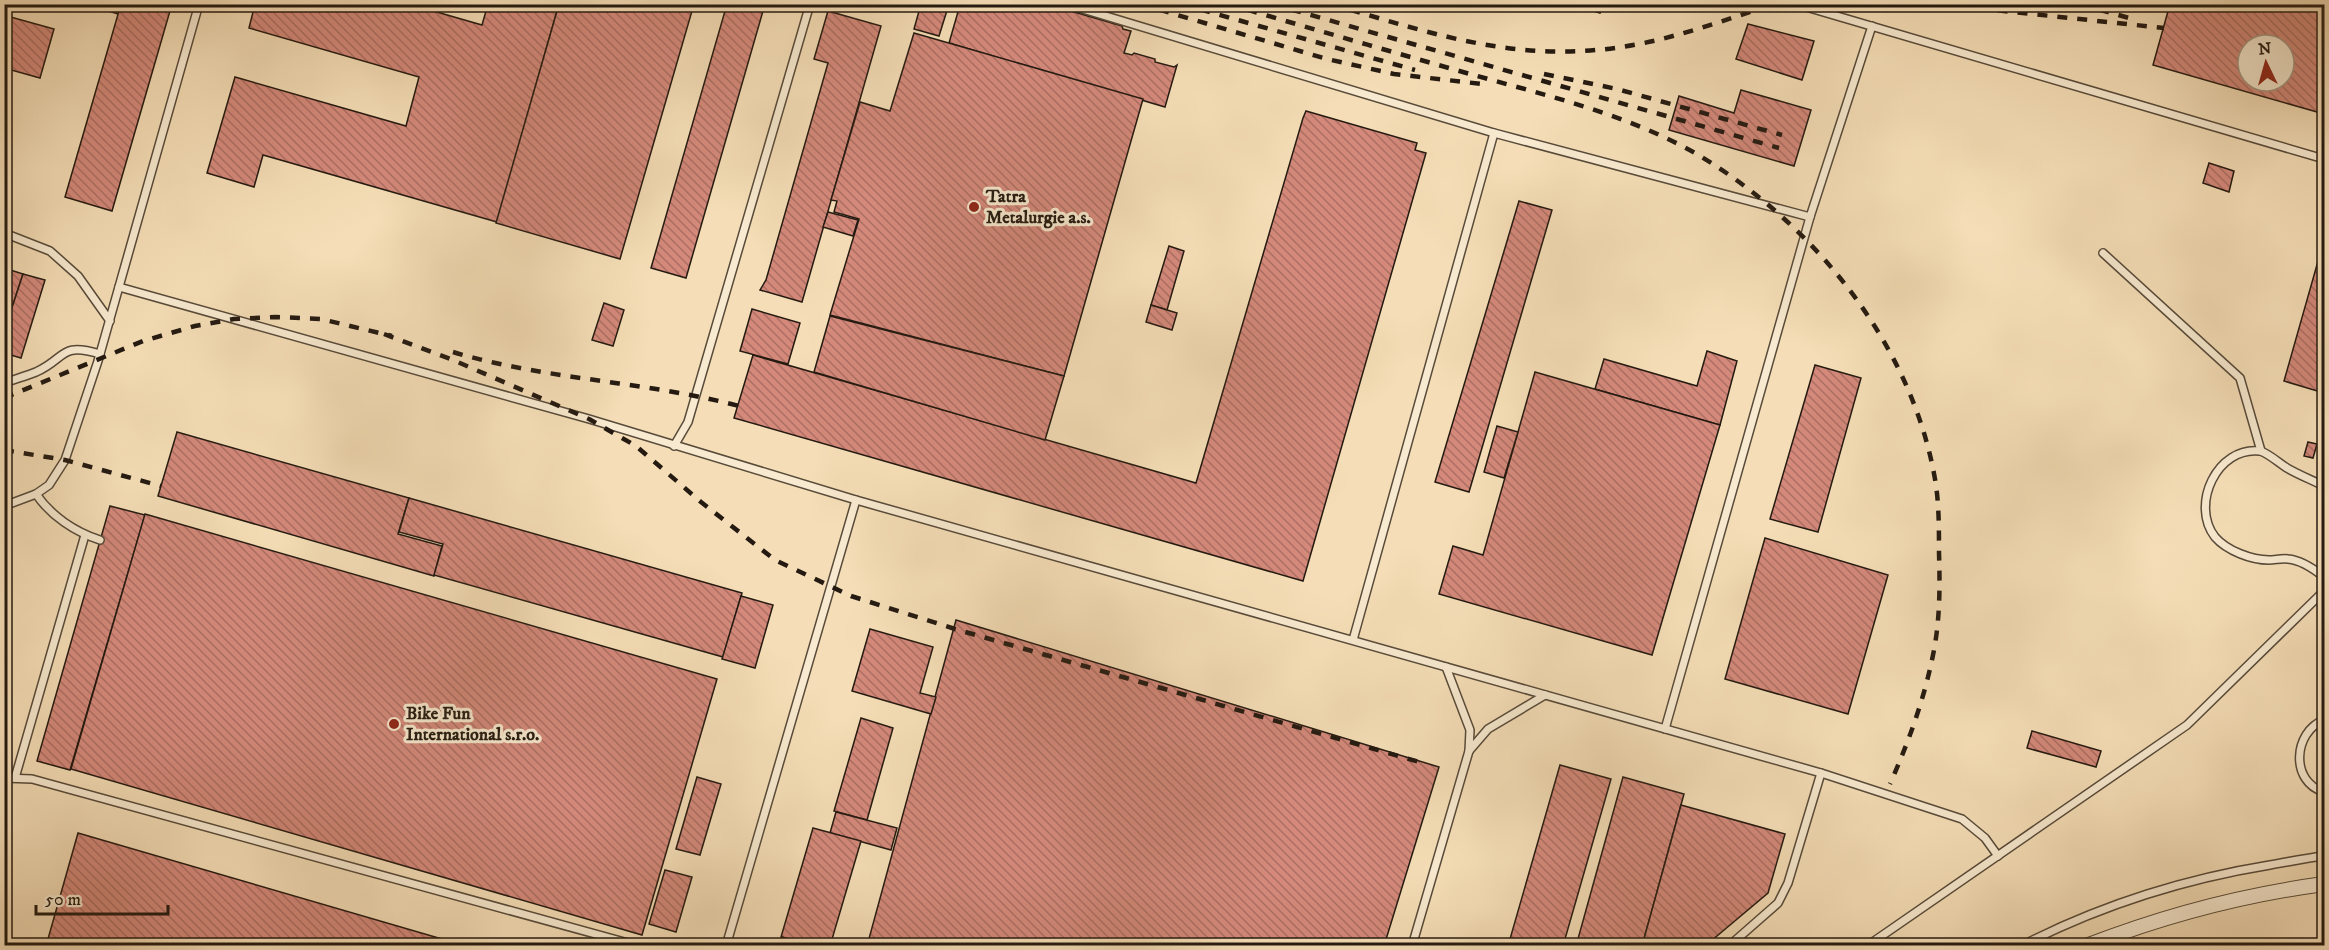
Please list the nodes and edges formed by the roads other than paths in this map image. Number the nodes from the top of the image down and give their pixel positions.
1 (199, 4) edge
2 (810, 4) edge
3 (1066, 4) edge
4 (1796, 4) edge
5 (1872, 26) junction
6 (1494, 133) junction
7 (2325, 159) edge
8 (1810, 217) junction
9 (4, 233) edge
10 (2103, 253) dead end
11 (119, 287) junction
12 (110, 321) junction
13 (100, 354) junction
14 (4, 383) edge
15 (674, 446) junction
16 (2261, 451) junction
17 (2325, 486) edge
18 (36, 494) junction
19 (856, 500) junction
20 (4, 506) edge
21 (85, 535) junction
22 (100, 540) dead end
23 (2325, 577) edge
24 (2325, 591) edge
25 (1353, 640) junction
26 (1446, 667) junction
27 (1545, 695) junction
28 (2325, 720) edge
29 (1665, 729) junction
30 (1469, 752) junction
31 (1821, 773) junction
32 (4, 778) edge
33 (15, 778) junction
34 (2325, 792) edge
35 (1998, 856) junction
36 (2325, 856) edge
37 (2325, 884) edge
38 (639, 945) edge
39 (726, 945) edge
40 (1412, 945) edge
41 (1729, 945) edge
42 (1867, 945) edge
43 (2021, 945) edge
44 (2086, 945) edge

1 - 11 lane
2 - 15 lane
3 - 6 lane
4 - 5 lane
5 - 7 lane
5 - 8 lane
6 - 8 lane
6 - 25 lane
8 - 29 lane
9 - 12 lane
10 - 16 lane
11 - 12 lane
11 - 15 lane
12 - 13 lane
13 - 14 lane
13 - 18 lane
15 - 19 lane
16 - 17 lane
16 - 23 lane
18 - 20 lane
18 - 21 lane
19 - 25 lane
19 - 39 lane
21 - 22 lane
21 - 33 lane
24 - 35 lane
25 - 26 lane
26 - 27 lane
26 - 30 lane
27 - 29 lane
27 - 30 lane
28 - 34 lane
29 - 31 lane
30 - 40 lane
31 - 35 lane
31 - 41 lane
32 - 33 lane
33 - 38 lane
35 - 42 lane
36 - 43 lane
37 - 44 street

